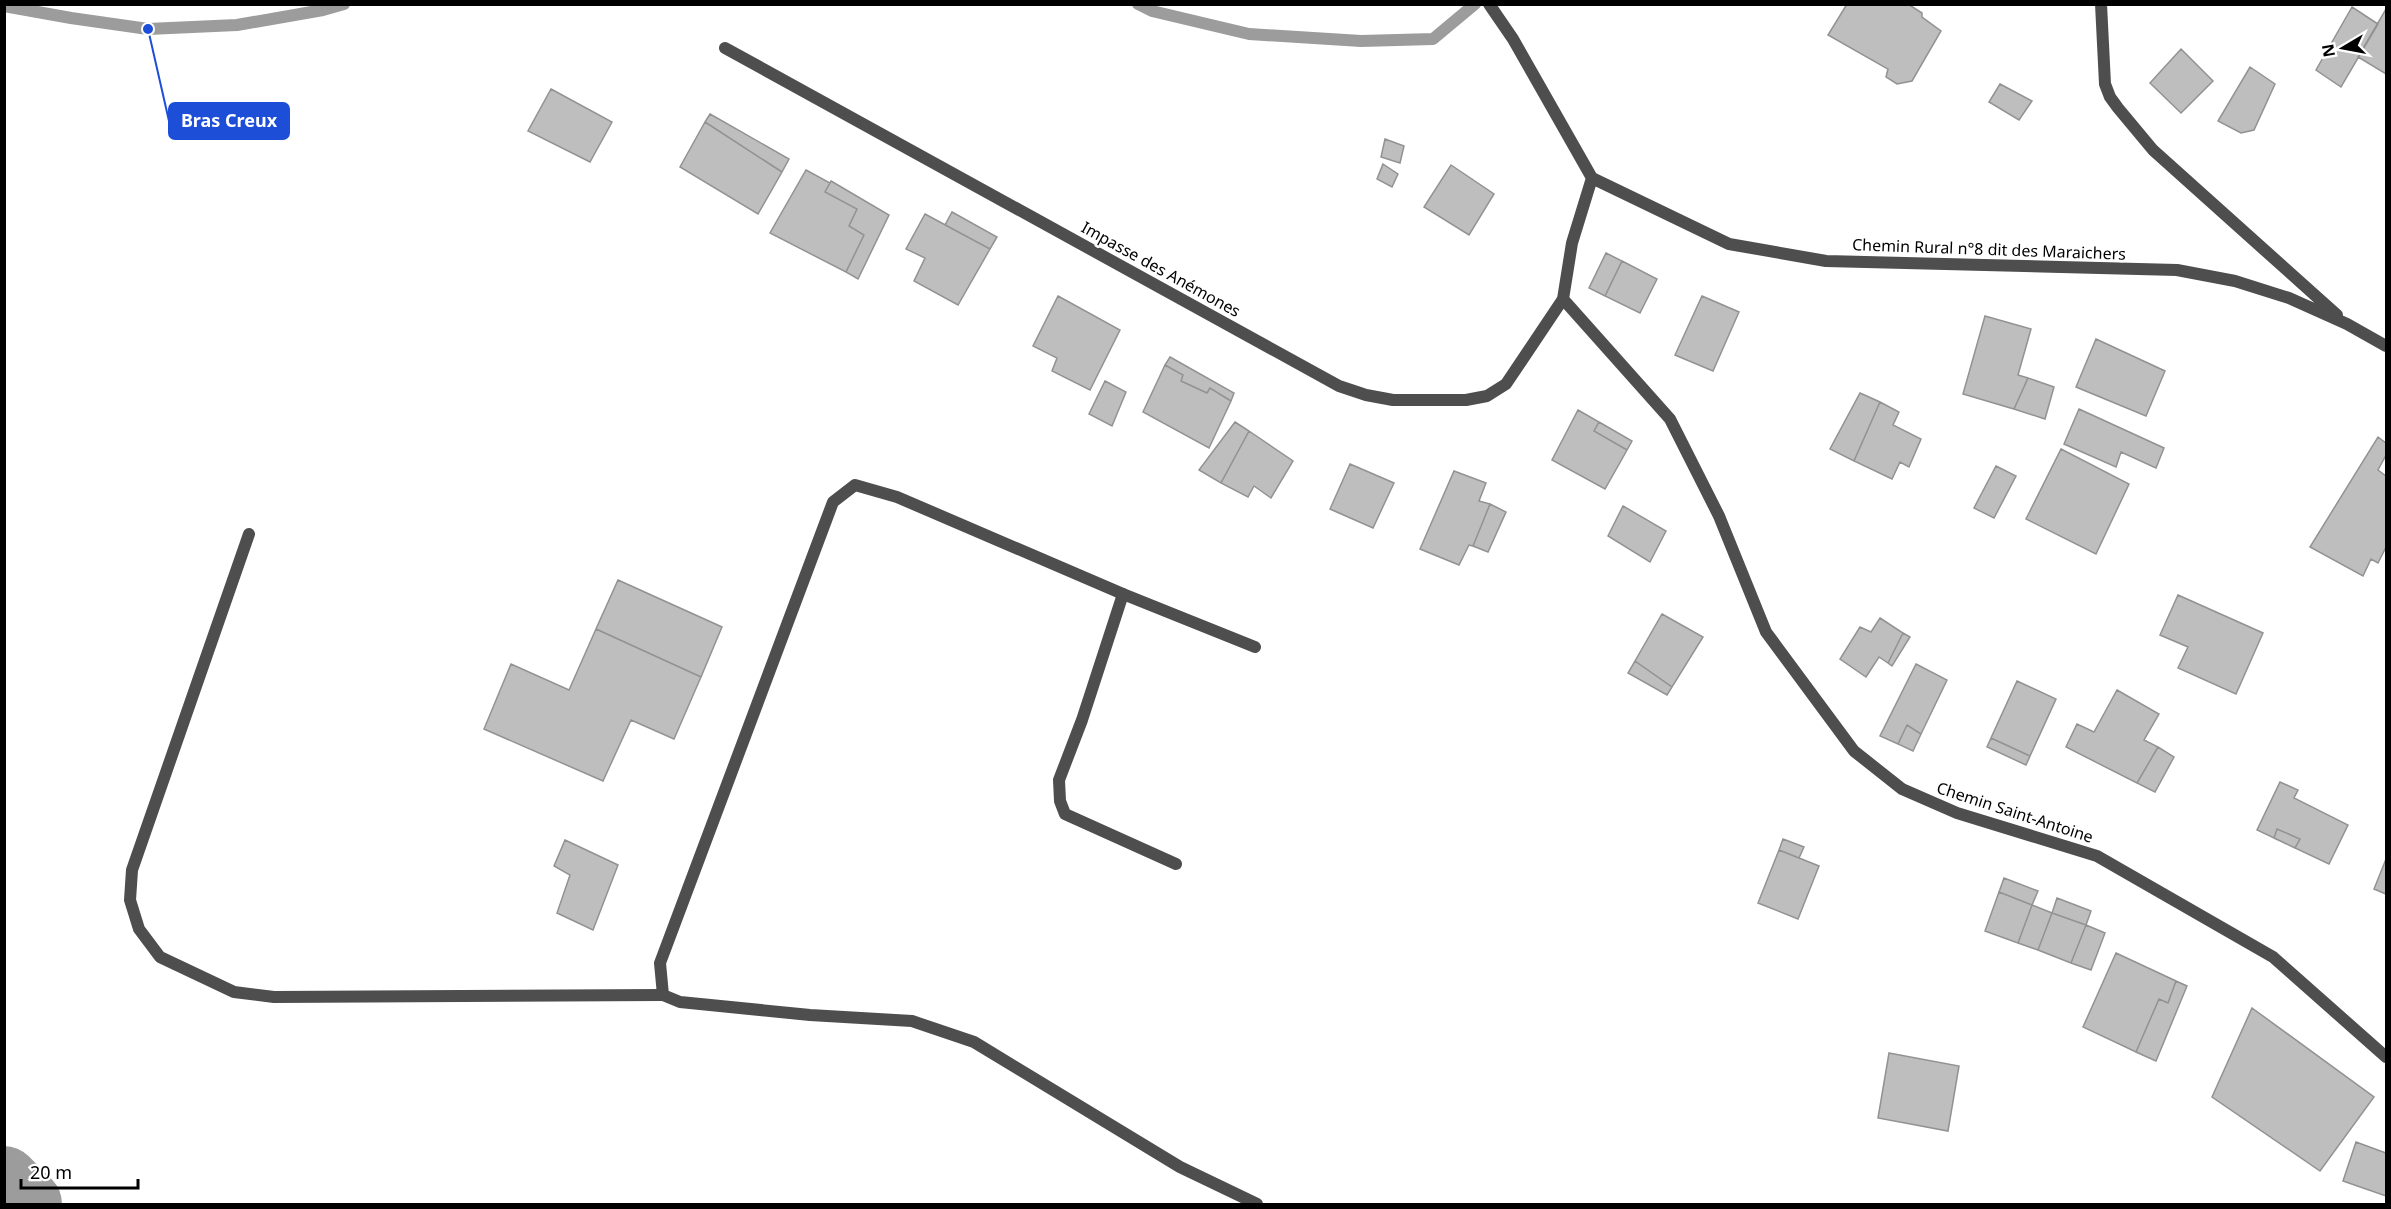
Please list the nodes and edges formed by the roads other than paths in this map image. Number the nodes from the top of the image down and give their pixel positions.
1 (1490, 4) edge
2 (2101, 4) edge
3 (725, 48) dead end
4 (1592, 178) junction
5 (1563, 299) junction
6 (2347, 324) junction
7 (2386, 346) edge
8 (249, 534) dead end
9 (1123, 594) junction
10 (1255, 647) dead end
11 (1176, 864) dead end
12 (663, 995) junction
13 (2386, 1057) edge
14 (1257, 1204) edge

1 - 4 street
2 - 6 street
3 - 5 street, Impasse des Anémones
4 - 5 street
4 - 6 street, Chemin Rural n°8 dit des Maraichers
5 - 13 street, Chemin Saint-Antoine
6 - 7 street, Chemin Rural n°8 dit des Maraichers
8 - 12 street
9 - 10 street
9 - 11 street
9 - 12 street
12 - 14 street

